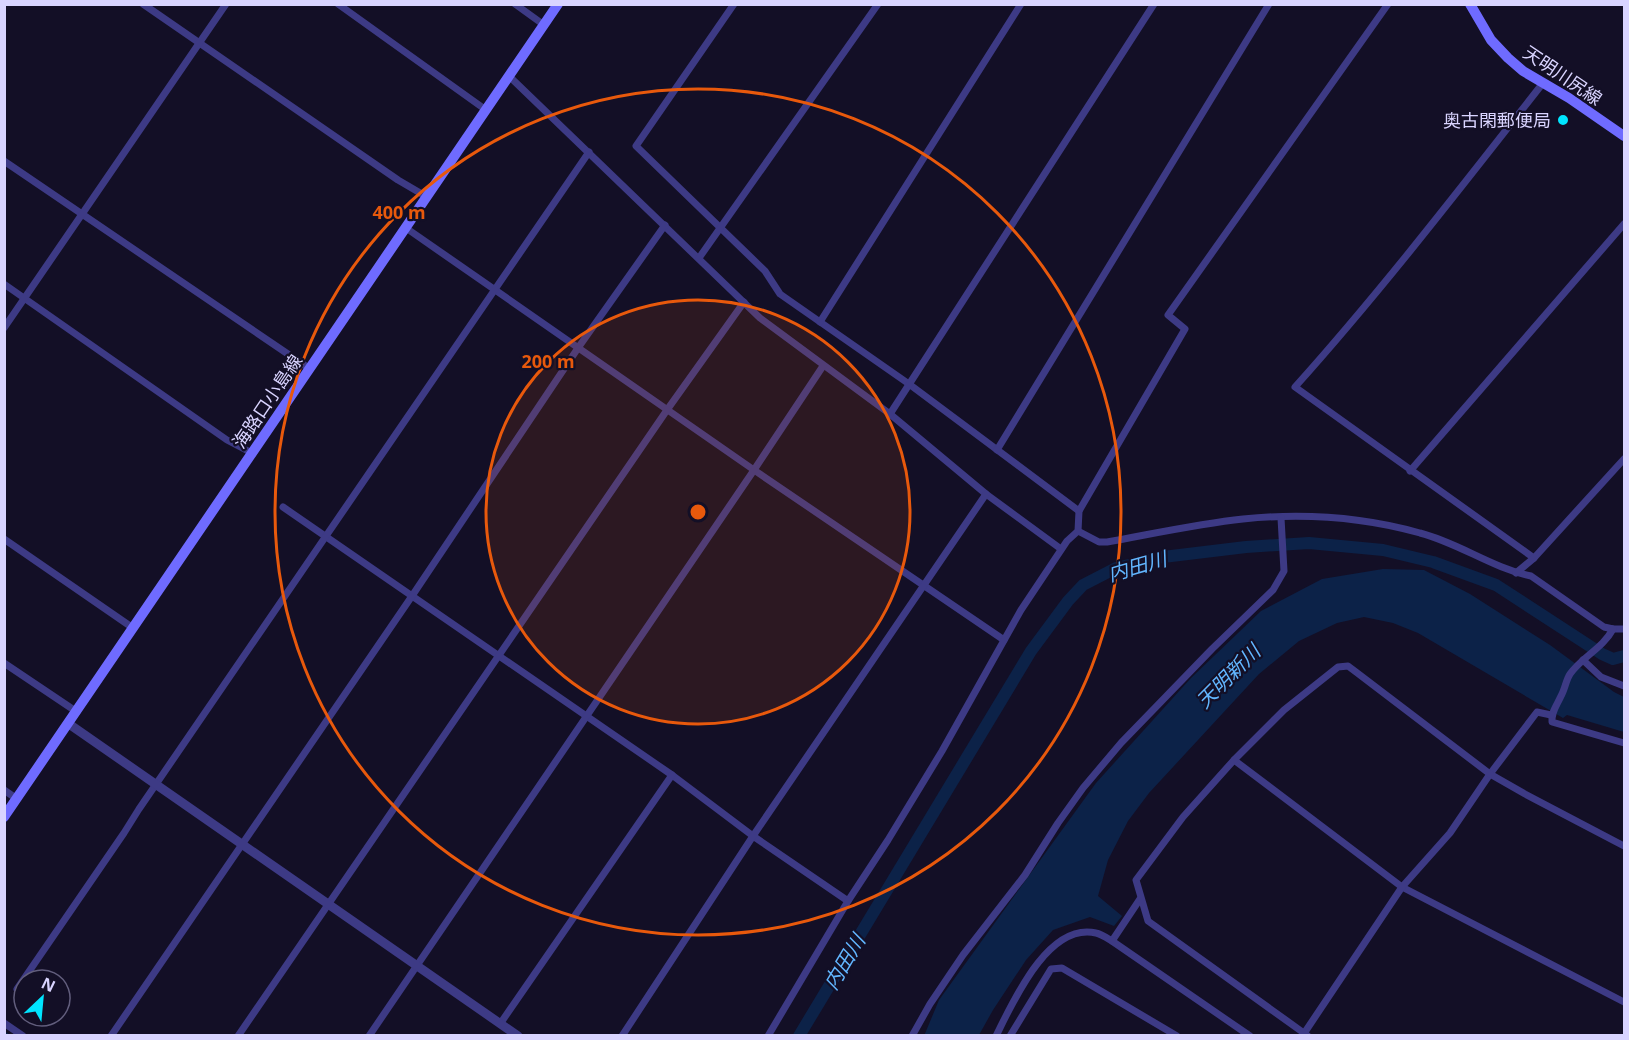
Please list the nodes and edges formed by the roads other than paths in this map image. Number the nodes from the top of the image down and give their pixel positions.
1 (143, 4) edge
2 (226, 4) edge
3 (338, 4) edge
4 (515, 4) edge
5 (558, 4) edge
6 (734, 4) edge
7 (878, 4) edge
8 (1021, 4) edge
9 (1154, 4) edge
10 (1269, 4) edge
11 (1389, 4) edge
12 (1470, 4) edge
13 (544, 25) junction
14 (199, 43) junction
15 (509, 76) junction
16 (1543, 83) junction
17 (486, 110) junction
18 (1624, 136) edge
19 (589, 152) junction
20 (4, 161) edge
21 (427, 197) junction
22 (82, 214) junction
23 (1624, 224) edge
24 (665, 225) junction
25 (721, 227) junction
26 (406, 228) junction
27 (699, 258) junction
28 (4, 284) edge
29 (494, 290) junction
30 (25, 298) junction
31 (744, 302) junction
32 (820, 322) junction
33 (4, 328) edge
34 (578, 348) junction
35 (823, 366) junction
36 (310, 369) junction
37 (909, 384) junction
38 (667, 410) junction
39 (890, 414) junction
40 (997, 450) junction
41 (252, 453) junction
42 (1624, 459) edge
43 (754, 470) junction
44 (1410, 471) junction
45 (986, 494) junction
46 (283, 507) dead end
47 (1079, 512) junction
48 (1281, 518) junction
49 (1078, 531) junction
50 (325, 536) junction
51 (4, 539) edge
52 (1061, 549) junction
53 (1534, 558) junction
54 (1516, 573) junction
55 (924, 586) junction
56 (412, 596) junction
57 (133, 628) junction
58 (1624, 629) edge
59 (1612, 632) junction
60 (1004, 640) junction
61 (498, 656) junction
62 (1580, 662) junction
63 (4, 663) edge
64 (1624, 686) edge
65 (77, 712) junction
66 (1551, 715) junction
67 (586, 717) junction
68 (69, 724) junction
69 (1624, 743) edge
70 (1234, 760) junction
71 (1490, 774) junction
72 (672, 775) junction
73 (156, 784) junction
74 (4, 790) edge
75 (17, 799) junction
76 (4, 817) edge
77 (753, 836) junction
78 (242, 844) junction
79 (1624, 846) edge
80 (1402, 887) junction
81 (1140, 899) junction
82 (848, 901) junction
83 (328, 904) junction
84 (1112, 941) junction
85 (416, 965) junction
86 (31, 968) edge
87 (1624, 1002) edge
88 (4, 1023) edge
89 (500, 1024) junction
90 (1306, 1034) edge
91 (23, 1035) edge
92 (111, 1035) edge
93 (238, 1035) edge
94 (369, 1035) edge
95 (518, 1035) edge
96 (622, 1035) edge
97 (768, 1035) edge
98 (912, 1035) edge
99 (996, 1035) edge
100 (1010, 1035) edge
101 (1177, 1035) edge
102 (1250, 1035) edge

1 - 14 street
2 - 14 street
3 - 17 street
4 - 13 street
5 - 13 main road, 海路口小島線
6 - 25 street
7 - 25 street
8 - 32 street
9 - 37 street
10 - 40 street
11 - 47 street
12 - 16 main road, 天明川尻線
13 - 15 main road, 海路口小島線
14 - 21 street
14 - 22 street
15 - 17 main road, 海路口小島線
15 - 19 street
16 - 18 main road, 天明川尻線
16 - 44 street
17 - 21 main road, 海路口小島線
19 - 24 street
19 - 29 street
20 - 22 street
21 - 26 main road, 海路口小島線
22 - 30 street
22 - 36 street
23 - 44 street
24 - 27 street
24 - 34 street
25 - 27 street
25 - 32 street
26 - 29 street
26 - 36 main road, 海路口小島線
27 - 31 street
28 - 30 street
29 - 34 street
29 - 50 street
30 - 33 street
30 - 41 street
31 - 35 street
31 - 38 street
32 - 37 street
34 - 38 street
34 - 56 street
35 - 39 street
35 - 43 street
36 - 41 main road, 海路口小島線
37 - 39 street
37 - 40 street
38 - 43 street
38 - 61 street
39 - 45 street
40 - 47 street
41 - 57 main road, 海路口小島線
42 - 53 street
43 - 55 street
43 - 67 street
44 - 53 street
45 - 52 street
45 - 55 street
46 - 50 street
47 - 49 street
48 - 49 street
48 - 54 street
48 - 98 street
49 - 52 street
50 - 56 street
50 - 73 street
51 - 57 street
52 - 60 street
53 - 54 street
54 - 59 street
55 - 60 street
55 - 77 street
56 - 61 street
56 - 78 street
57 - 65 main road, 海路口小島線
58 - 59 street
59 - 62 street
60 - 82 street
61 - 67 street
61 - 83 street
62 - 64 street
62 - 66 street
63 - 65 street
65 - 68 main road, 海路口小島線
66 - 69 street
66 - 71 street
67 - 72 street
67 - 85 street
68 - 73 street
68 - 75 main road, 海路口小島線
70 - 71 street
70 - 80 street
70 - 81 street
71 - 79 street
71 - 80 street
72 - 77 street
72 - 89 street
73 - 78 street
73 - 86 street
74 - 75 street
75 - 76 main road, 海路口小島線
77 - 82 street
77 - 96 street
78 - 83 street
78 - 92 street
80 - 87 street
80 - 90 street
81 - 84 street
81 - 90 street
82 - 97 street
83 - 85 street
83 - 93 street
84 - 99 street
84 - 102 street
85 - 89 street
85 - 94 street
88 - 91 street
89 - 95 street
100 - 101 street

